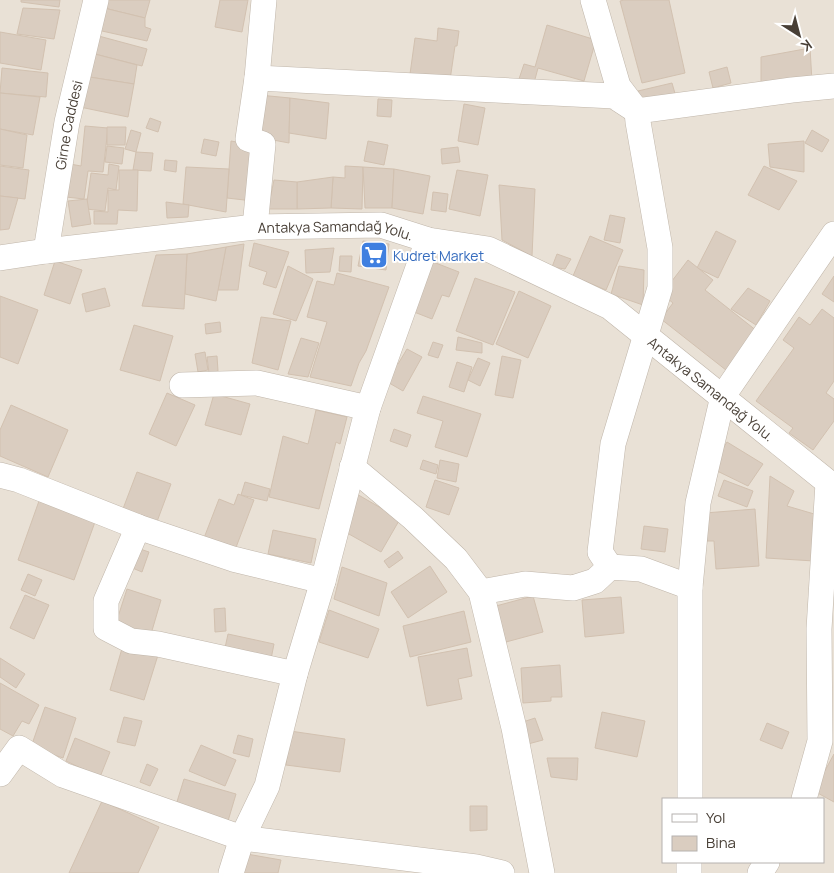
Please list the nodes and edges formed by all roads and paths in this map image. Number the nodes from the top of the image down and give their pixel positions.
1 (96, 0) edge
2 (264, 0) edge
3 (593, 0) edge
4 (258, 78) junction
5 (834, 86) edge
6 (637, 111) junction
7 (255, 227) junction
8 (834, 234) edge
9 (428, 240) junction
10 (46, 251) junction
11 (0, 258) edge
12 (646, 336) junction
13 (182, 384) dead end
14 (723, 396) junction
15 (368, 408) junction
16 (352, 467) junction
17 (0, 475) edge
18 (831, 485) edge
19 (138, 527) junction
20 (610, 567) junction
21 (323, 581) junction
22 (690, 587) junction
23 (482, 592) junction
24 (295, 674) junction
25 (9, 743) edge
26 (0, 774) edge
27 (690, 798) edge
28 (804, 798) edge
29 (242, 838) junction
30 (231, 873) edge
31 (502, 873) edge
32 (542, 873) edge

1 - 10 street, Girne Caddesi
2 - 4 street
3 - 6 street
4 - 6 street
4 - 7 street
5 - 6 street
6 - 12 street
7 - 9 street, Antakya Samandağ Yolu.
7 - 10 street, Antakya Samandağ Yolu.
8 - 14 street
9 - 12 street, Antakya Samandağ Yolu.
9 - 15 street
10 - 11 street, Antakya Samandağ Yolu.
12 - 14 street, Antakya Samandağ Yolu.
12 - 20 street
13 - 15 street
14 - 18 street, Antakya Samandağ Yolu.
14 - 22 street
15 - 16 street
16 - 21 street
16 - 23 street
17 - 19 street
18 - 28 street
19 - 21 street
19 - 24 street
20 - 22 street
20 - 23 street
21 - 24 street
22 - 27 street
23 - 32 street
24 - 29 street
25 - 26 street
25 - 29 street
29 - 30 street
29 - 31 street

